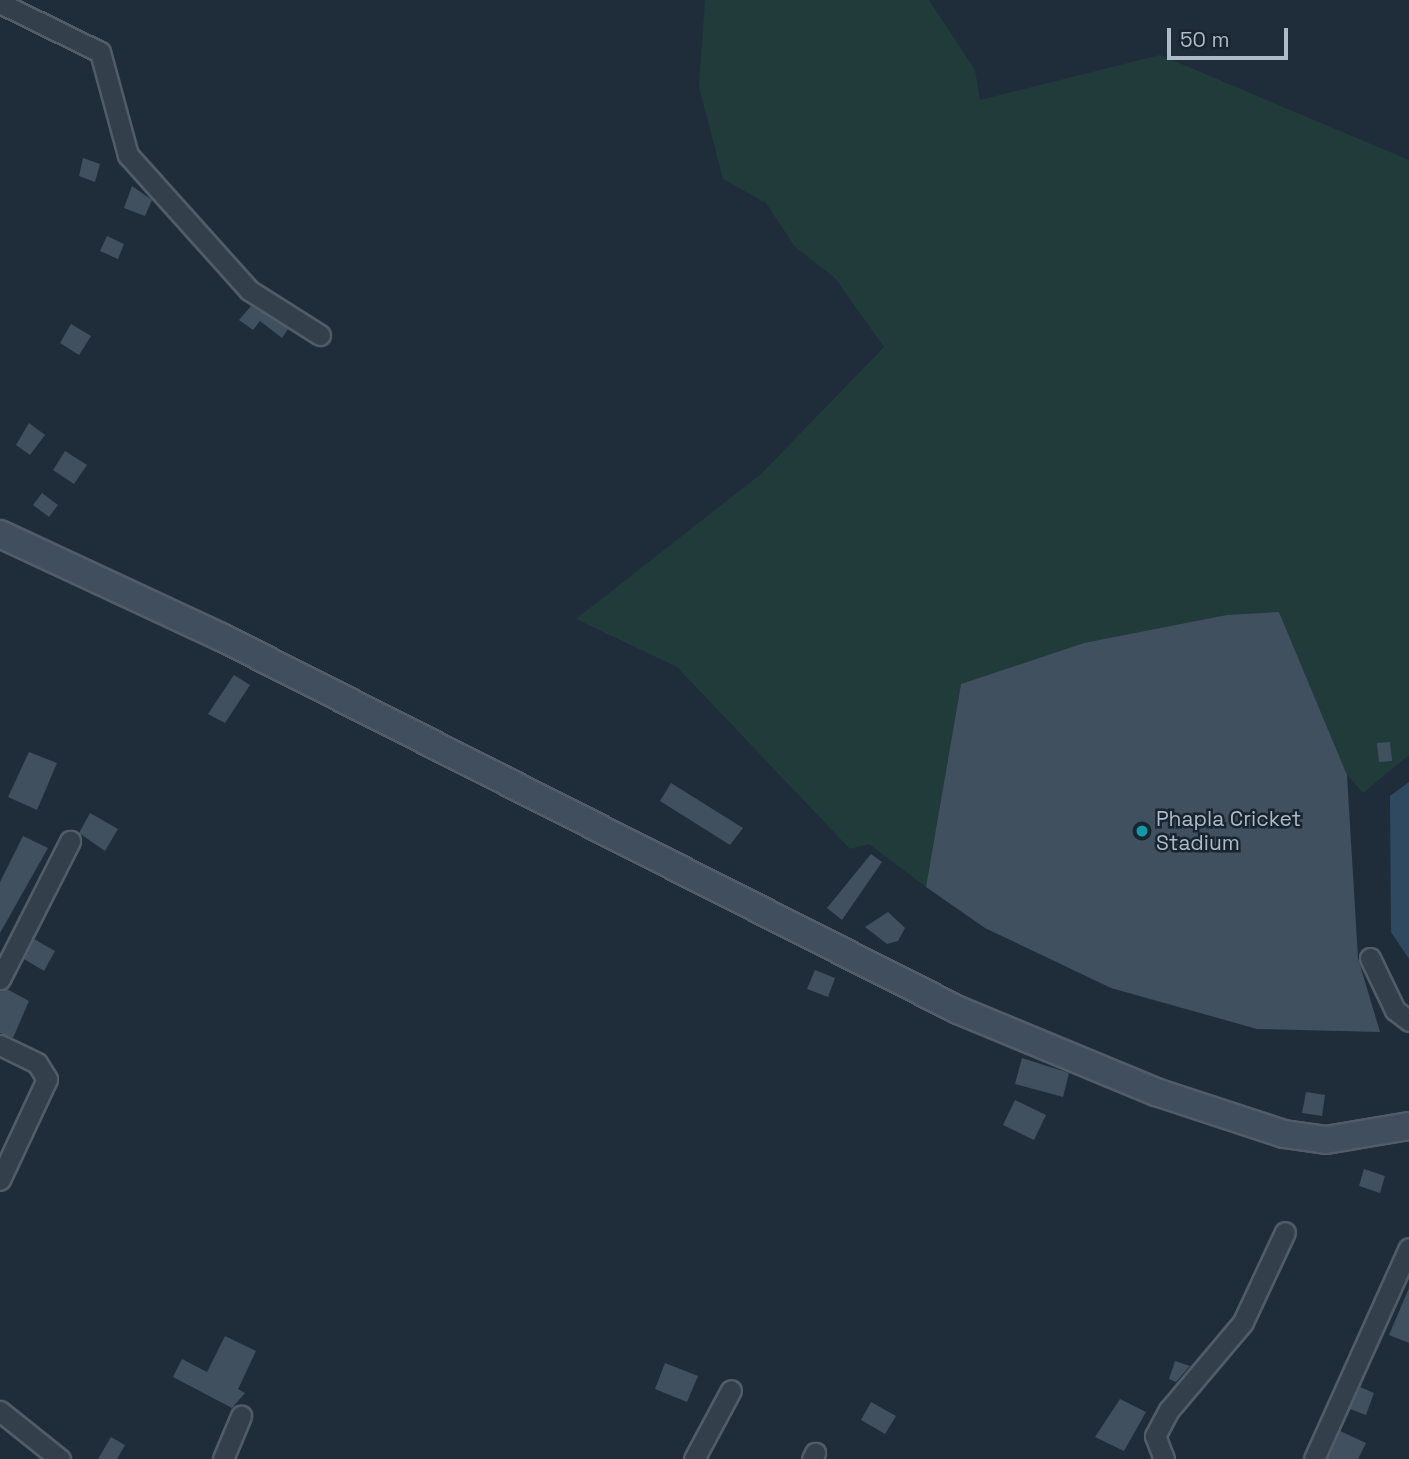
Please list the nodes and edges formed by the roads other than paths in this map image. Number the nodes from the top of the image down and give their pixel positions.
1 (0, 3) edge
2 (320, 335) dead end
3 (0, 534) edge
4 (70, 841) dead end
5 (1370, 958) dead end
6 (0, 979) edge
7 (1409, 1021) edge
8 (0, 1045) edge
9 (1409, 1126) edge
10 (0, 1180) edge
11 (1285, 1233) dead end
12 (1409, 1248) edge
13 (731, 1390) dead end
14 (0, 1411) edge
15 (241, 1416) dead end
16 (60, 1459) edge
17 (223, 1459) edge
18 (694, 1459) edge
19 (1164, 1459) edge
20 (1314, 1459) edge

1 - 2 street
3 - 9 main road
4 - 6 street
5 - 7 street
8 - 10 street
11 - 19 street
12 - 20 street
13 - 18 street
14 - 16 street
15 - 17 street

